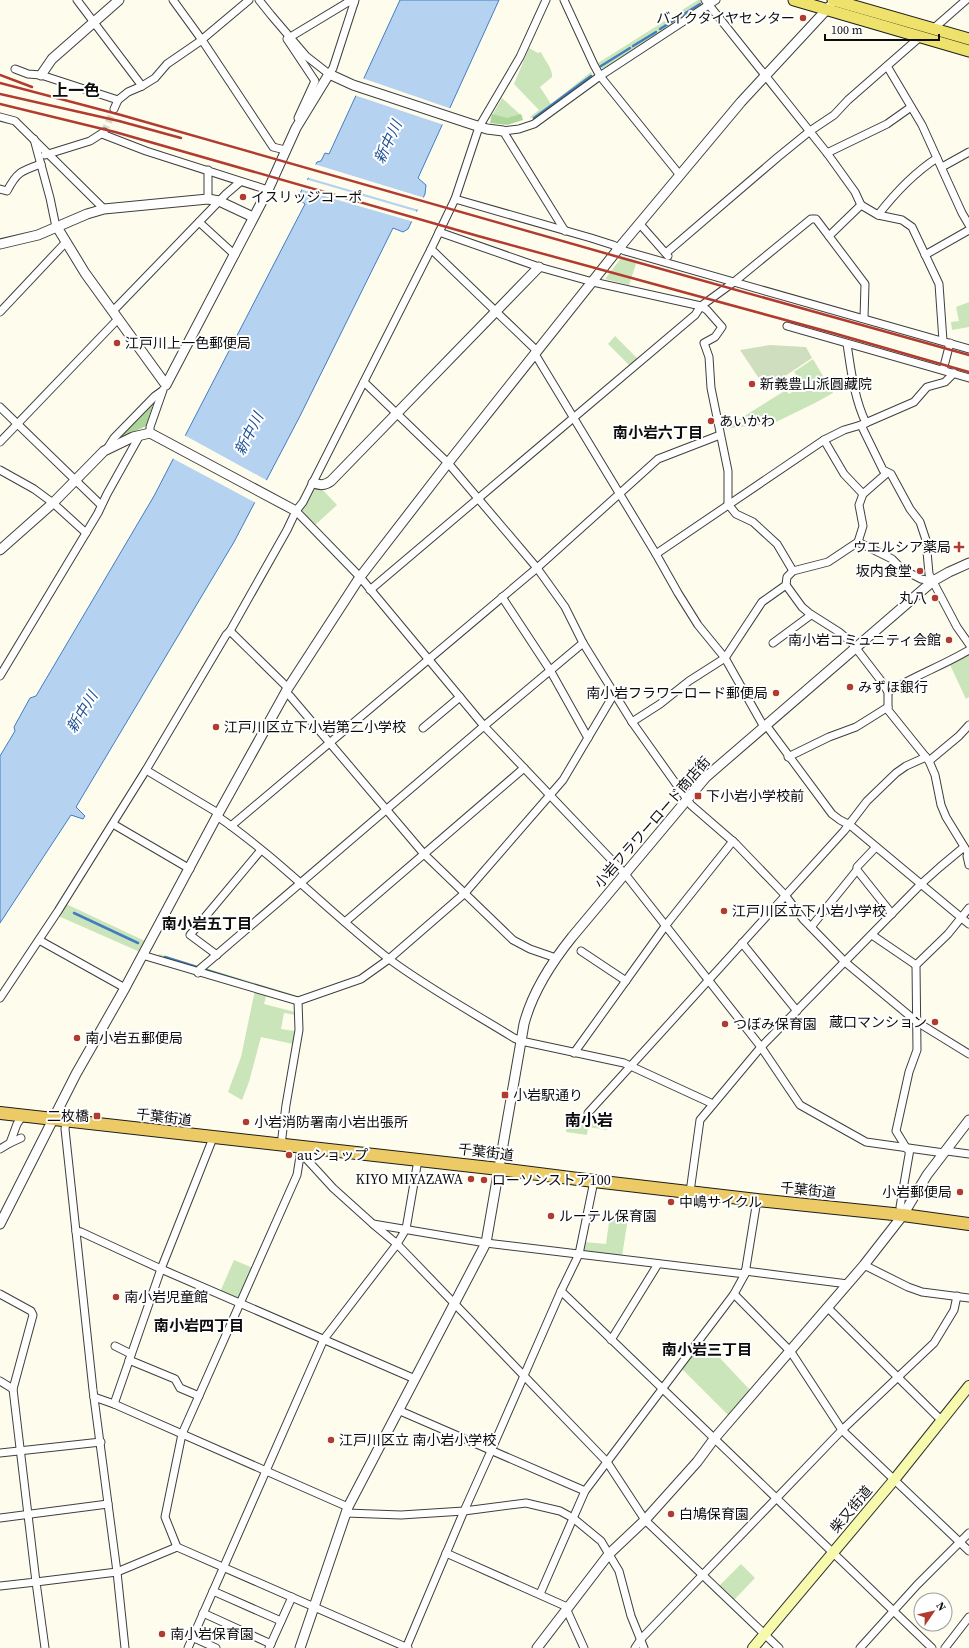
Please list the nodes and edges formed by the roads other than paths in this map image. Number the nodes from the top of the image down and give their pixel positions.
1 (77, 0) edge
2 (118, 0) edge
3 (173, 0) edge
4 (249, 0) edge
5 (259, 0) edge
6 (546, 0) edge
7 (716, 0) edge
8 (794, 0) edge
9 (966, 0) edge
10 (352, 1) edge
11 (566, 1) edge
12 (707, 2) edge
13 (833, 3) edge
14 (94, 22) junction
15 (932, 29) junction
16 (290, 37) junction
17 (920, 37) junction
18 (202, 40) junction
19 (969, 40) edge
20 (969, 51) edge
21 (887, 66) junction
22 (15, 69) dead end
23 (41, 75) junction
24 (765, 75) junction
25 (333, 76) junction
26 (600, 76) junction
27 (142, 86) junction
28 (118, 100) junction
29 (911, 107) junction
30 (114, 109) tunnel mouth
31 (0, 117) edge
32 (479, 127) junction
33 (296, 128) junction
34 (503, 131) junction
35 (810, 131) junction
36 (34, 139) junction
37 (285, 150) junction
38 (969, 152) edge
39 (49, 153) junction
40 (828, 153) junction
41 (937, 158) junction
42 (40, 160) junction
43 (942, 168) junction
44 (208, 170) junction
45 (679, 174) junction
46 (240, 182) junction
47 (0, 189) edge
48 (268, 190) junction
49 (208, 199) junction
50 (455, 199) junction
51 (219, 201) junction
52 (861, 205) junction
53 (104, 209) junction
54 (878, 215) junction
55 (253, 217) junction
56 (199, 222) junction
57 (640, 223) junction
58 (969, 225) edge
59 (57, 227) junction
60 (969, 230) edge
61 (565, 231) junction
62 (439, 232) junction
63 (829, 236) junction
64 (66, 242) junction
65 (0, 244) edge
66 (619, 248) junction
67 (431, 249) junction
68 (666, 253) junction
69 (235, 255) junction
70 (925, 255) junction
71 (670, 263) junction
72 (539, 267) junction
73 (593, 282) junction
74 (734, 282) junction
75 (701, 306) junction
76 (112, 311) junction
77 (0, 312) edge
78 (496, 312) junction
79 (864, 318) junction
80 (118, 319) junction
81 (787, 326) dead end
82 (946, 342) junction
83 (847, 344) junction
84 (969, 349) edge
85 (536, 353) junction
86 (943, 370) junction
87 (954, 374) junction
88 (969, 378) edge
89 (364, 382) junction
90 (164, 388) junction
91 (0, 406) edge
92 (397, 413) junction
93 (574, 417) junction
94 (18, 424) junction
95 (864, 424) junction
96 (140, 435) junction
97 (154, 435) junction
98 (720, 435) junction
99 (824, 440) junction
100 (0, 442) edge
101 (107, 449) junction
102 (448, 463) junction
103 (0, 470) edge
104 (887, 473) junction
105 (75, 481) junction
106 (312, 483) junction
107 (619, 494) junction
108 (863, 494) junction
109 (478, 500) junction
110 (53, 503) junction
111 (728, 504) junction
112 (101, 505) junction
113 (296, 511) junction
114 (86, 533) junction
115 (858, 542) junction
116 (0, 550) edge
117 (656, 554) junction
118 (969, 563) edge
119 (537, 568) junction
120 (793, 571) junction
121 (360, 578) junction
122 (933, 581) junction
123 (786, 585) junction
124 (370, 590) junction
125 (502, 597) junction
126 (811, 615) junction
127 (230, 631) junction
128 (583, 643) junction
129 (773, 643) dead end
130 (969, 644) edge
131 (856, 647) junction
132 (969, 650) edge
133 (725, 658) junction
134 (429, 659) junction
135 (550, 670) junction
136 (0, 676) edge
137 (286, 690) junction
138 (888, 692) junction
139 (614, 694) junction
140 (460, 697) junction
141 (888, 707) junction
142 (632, 722) junction
143 (969, 725) edge
144 (484, 726) junction
145 (765, 726) junction
146 (423, 728) dead end
147 (588, 738) junction
148 (330, 743) junction
149 (788, 757) junction
150 (928, 759) junction
151 (524, 768) junction
152 (146, 770) junction
153 (550, 794) junction
154 (686, 800) junction
155 (387, 809) junction
156 (217, 814) junction
157 (113, 824) junction
158 (850, 825) junction
159 (232, 826) junction
160 (733, 841) junction
161 (876, 847) junction
162 (261, 850) junction
163 (967, 850) edge
164 (424, 854) junction
165 (969, 865) edge
166 (190, 868) junction
167 (856, 870) junction
168 (625, 874) junction
169 (301, 884) junction
170 (921, 884) junction
171 (464, 893) junction
172 (785, 895) junction
173 (969, 908) edge
174 (892, 914) junction
175 (962, 918) junction
176 (345, 922) junction
177 (969, 924) edge
178 (666, 925) junction
179 (811, 927) junction
180 (872, 935) junction
181 (39, 940) junction
182 (742, 943) junction
183 (581, 951) dead end
184 (142, 955) junction
185 (217, 955) junction
186 (556, 958) junction
187 (389, 959) junction
188 (845, 962) junction
189 (916, 965) junction
190 (198, 973) junction
191 (709, 980) junction
192 (626, 982) junction
193 (125, 988) junction
194 (0, 998) edge
195 (298, 1002) junction
196 (797, 1012) junction
197 (917, 1022) junction
198 (521, 1041) junction
199 (761, 1047) junction
200 (574, 1053) junction
201 (969, 1054) edge
202 (631, 1066) junction
203 (713, 1104) junction
204 (0, 1113) edge
205 (588, 1113) dead end
206 (23, 1115) junction
207 (53, 1119) junction
208 (969, 1120) edge
209 (66, 1121) junction
210 (22, 1138) dead end
211 (213, 1138) junction
212 (10, 1143) junction
213 (281, 1145) junction
214 (0, 1149) edge
215 (909, 1149) junction
216 (301, 1150) junction
217 (946, 1152) junction
218 (969, 1154) edge
219 (418, 1160) junction
220 (499, 1168) junction
221 (594, 1181) junction
222 (690, 1192) junction
223 (757, 1200) junction
224 (903, 1215) junction
225 (0, 1224) edge
226 (373, 1224) junction
227 (969, 1224) edge
228 (406, 1228) junction
229 (76, 1232) junction
230 (486, 1243) junction
231 (397, 1244) junction
232 (579, 1254) junction
233 (658, 1264) junction
234 (864, 1265) junction
235 (162, 1269) junction
236 (745, 1272) junction
237 (848, 1284) junction
238 (560, 1291) junction
239 (0, 1294) edge
240 (734, 1294) junction
241 (957, 1296) junction
242 (969, 1298) edge
243 (240, 1303) junction
244 (454, 1304) junction
245 (828, 1308) junction
246 (324, 1339) junction
247 (612, 1340) junction
248 (115, 1346) dead end
249 (791, 1352) junction
250 (130, 1357) junction
251 (524, 1376) junction
252 (898, 1377) junction
253 (415, 1379) junction
254 (0, 1381) edge
255 (969, 1386) edge
256 (13, 1389) junction
257 (662, 1389) junction
258 (199, 1396) junction
259 (94, 1397) junction
260 (114, 1404) junction
261 (398, 1410) junction
262 (941, 1420) junction
263 (842, 1430) junction
264 (182, 1434) junction
265 (714, 1439) junction
266 (101, 1442) junction
267 (21, 1451) junction
268 (492, 1451) junction
269 (0, 1454) edge
270 (607, 1462) junction
271 (266, 1472) junction
272 (894, 1480) junction
273 (584, 1491) junction
274 (777, 1499) junction
275 (108, 1504) junction
276 (347, 1510) junction
277 (464, 1511) junction
278 (28, 1514) junction
279 (0, 1518) edge
280 (573, 1518) junction
281 (645, 1520) junction
282 (969, 1533) edge
283 (960, 1543) junction
284 (177, 1547) junction
285 (969, 1552) edge
286 (446, 1553) junction
287 (833, 1553) junction
288 (609, 1554) junction
289 (223, 1567) junction
290 (117, 1572) junction
291 (703, 1576) junction
292 (36, 1582) junction
293 (0, 1586) edge
294 (213, 1591) junction
295 (540, 1594) junction
296 (292, 1597) junction
297 (314, 1606) junction
298 (567, 1610) junction
299 (893, 1611) junction
300 (203, 1613) junction
301 (969, 1617) edge
302 (281, 1621) junction
303 (764, 1634) junction
304 (192, 1637) junction
305 (641, 1639) junction
306 (270, 1646) edge
307 (45, 1648) edge
308 (125, 1648) edge
309 (188, 1648) edge
310 (216, 1648) edge
311 (300, 1648) edge
312 (406, 1648) edge
313 (537, 1648) edge
314 (584, 1648) edge
315 (635, 1648) edge
316 (644, 1648) edge
317 (753, 1648) edge
318 (779, 1648) edge
319 (860, 1648) edge
320 (932, 1648) edge
321 (945, 1648) edge

1 - 14 street
2 - 14 street
3 - 18 street
4 - 18 street
5 - 16 street
6 - 32 street
7 - 12 street
8 - 13 main road
9 - 15 street
10 - 16 street
10 - 25 street
11 - 26 street
12 - 24 street
12 - 26 street
13 - 15 main road
13 - 17 main road
13 - 24 street
14 - 23 street
14 - 27 street
15 - 19 main road
16 - 25 street
16 - 33 street
17 - 20 main road
17 - 21 street
18 - 27 street
18 - 37 street
21 - 29 street
21 - 35 street
22 - 23 street
23 - 28 street
24 - 35 street
24 - 45 street
25 - 32 street
25 - 33 street
26 - 34 street
26 - 45 street
27 - 28 street
28 - 30 street
29 - 40 street
29 - 41 street
31 - 36 street
32 - 34 street
32 - 50 street
33 - 37 street
34 - 61 street
35 - 40 street
35 - 68 street
36 - 39 street
36 - 42 street
37 - 48 street
38 - 43 street
39 - 42 street
39 - 44 street
39 - 53 street
40 - 52 street
41 - 43 street
41 - 54 street
42 - 47 street
42 - 59 street
43 - 58 street
44 - 46 street
44 - 49 street
45 - 57 street
46 - 48 street
46 - 51 street
48 - 55 street
49 - 51 street
49 - 53 street
50 - 61 street
50 - 62 street
51 - 55 street
51 - 56 street
52 - 54 street
52 - 63 street
53 - 59 street
54 - 70 street
55 - 69 street
56 - 69 street
56 - 76 street
57 - 66 street
57 - 68 street
59 - 64 street
59 - 65 street
60 - 70 street
61 - 66 street
62 - 67 street
62 - 72 street
63 - 74 street
63 - 79 street
64 - 76 street
64 - 77 street
66 - 71 street
66 - 73 street
67 - 78 street
67 - 89 street
68 - 71 street
69 - 90 street
70 - 82 street
71 - 74 street
72 - 73 street
72 - 78 street
73 - 75 street
73 - 85 street
74 - 75 street
74 - 79 street
75 - 93 street
75 - 98 street
76 - 80 street
78 - 85 street
78 - 92 street
79 - 82 street
80 - 90 street
80 - 94 street
81 - 83 street
82 - 84 street
82 - 86 street
83 - 86 street
83 - 95 street
85 - 93 street
85 - 102 street
86 - 87 street
87 - 88 street
87 - 95 street
89 - 92 street
89 - 106 street
90 - 97 street
90 - 101 street
91 - 94 street
92 - 102 street
92 - 106 street
93 - 107 street
93 - 109 street
94 - 100 street
94 - 105 street
95 - 99 street
95 - 104 street
96 - 97 street
96 - 101 street
96 - 112 street
97 - 113 street
98 - 107 street
98 - 111 street
99 - 108 street
99 - 111 street
101 - 105 street
102 - 109 street
102 - 121 street
103 - 110 street
104 - 108 street
104 - 122 street
105 - 110 street
105 - 112 street
106 - 113 street
107 - 117 street
107 - 119 street
108 - 115 street
109 - 119 street
109 - 124 street
110 - 114 street
110 - 116 street
111 - 117 street
111 - 120 street
112 - 114 street
113 - 121 street
113 - 127 street
114 - 136 street
115 - 120 street
115 - 122 street
117 - 133 street
118 - 122 street, 小岩フラワーロード商店街
119 - 125 street
119 - 128 street
120 - 123 street
121 - 124 street
121 - 137 street
122 - 130 street
122 - 131 street, 小岩フラワーロード商店街
123 - 126 street
123 - 133 street
124 - 134 street
125 - 134 street
125 - 135 street
126 - 129 street
126 - 131 street
127 - 137 street
127 - 152 street
128 - 135 street
128 - 139 street
131 - 138 street
131 - 145 street, 小岩フラワーロード商店街
132 - 138 street
133 - 142 street
133 - 145 street
134 - 140 street
134 - 148 street
135 - 144 street
135 - 147 street
137 - 148 street
137 - 156 street
138 - 141 street
139 - 142 street
139 - 147 street
140 - 144 street
140 - 146 street
141 - 149 street
141 - 150 street
142 - 154 street
143 - 150 street
144 - 151 street
144 - 155 street
145 - 149 street
145 - 154 street, 小岩フラワーロード商店街
147 - 153 street
148 - 155 street
148 - 159 street
149 - 158 street
150 - 158 street
150 - 163 street
151 - 153 street
151 - 164 street
152 - 156 street
152 - 157 street
153 - 168 street
153 - 171 street
154 - 160 street
154 - 168 street, 小岩フラワーロード商店街
155 - 164 street
155 - 169 street
156 - 159 street
156 - 166 street
157 - 166 street
157 - 181 street
158 - 161 street
158 - 172 street
159 - 162 street
160 - 172 street
160 - 178 street
161 - 167 street
161 - 170 street
162 - 169 street
162 - 185 street
163 - 165 street
163 - 170 street
164 - 171 street
164 - 176 street
166 - 184 street
167 - 174 street
167 - 179 street
168 - 178 street
168 - 186 street, 小岩フラワーロード商店街
169 - 176 street
169 - 185 street
170 - 174 street
170 - 175 street
171 - 186 street
171 - 187 street
172 - 179 street
172 - 182 street
173 - 175 street
174 - 180 street
175 - 177 street
175 - 189 street
176 - 187 street
178 - 191 street
178 - 192 street
179 - 188 street
180 - 188 street
180 - 189 street
181 - 193 street
181 - 194 street
182 - 191 street
182 - 196 street
183 - 192 street
184 - 190 street
184 - 193 street
185 - 190 street
186 - 198 street, 小岩フラワーロード商店街
187 - 195 street
187 - 198 street
188 - 196 street
188 - 197 street
189 - 197 street
190 - 195 street
191 - 199 street
191 - 202 street
192 - 200 street
193 - 207 street
195 - 213 street
196 - 199 street
197 - 201 street
197 - 215 street
198 - 200 street
198 - 220 street, 小岩フラワーロード商店街
199 - 203 street
199 - 215 street
200 - 202 street
202 - 203 street
202 - 205 street
203 - 222 street
204 - 206 highway, 千葉街道
206 - 207 highway, 千葉街道
206 - 212 street
207 - 209 highway, 千葉街道
207 - 225 street
208 - 217 street
209 - 211 highway, 千葉街道
209 - 229 street
210 - 212 street
211 - 213 highway, 千葉街道
211 - 235 street
212 - 214 street
213 - 216 highway, 千葉街道
215 - 217 street
215 - 224 street
216 - 219 highway, 千葉街道
216 - 226 street
216 - 243 street
217 - 218 street
217 - 224 street
219 - 220 highway, 千葉街道
219 - 228 street
220 - 221 highway, 千葉街道
220 - 230 street, 小岩フラワーロード商店街
221 - 222 highway, 千葉街道
221 - 232 street
222 - 223 highway, 千葉街道
223 - 224 highway, 千葉街道
223 - 236 street
224 - 227 highway, 千葉街道
224 - 234 street
226 - 228 street
226 - 231 street
228 - 230 street
228 - 231 street
229 - 235 street
229 - 259 street
230 - 232 street
230 - 244 street, 小岩フラワーロード商店街
231 - 244 street
231 - 246 street
232 - 233 street
232 - 238 street
233 - 236 street
233 - 247 street
234 - 237 street
234 - 241 street
235 - 243 street
235 - 250 street
236 - 237 street
236 - 240 street
237 - 245 street
238 - 247 street
238 - 251 street
239 - 256 street
240 - 249 street
240 - 257 street
241 - 242 street
241 - 252 street
243 - 246 street
243 - 258 street
244 - 251 street
244 - 253 street, 小岩フラワーロード商店街
245 - 249 street
245 - 252 street
246 - 253 street
246 - 271 street
247 - 257 street
248 - 250 street
249 - 263 street
249 - 265 street
250 - 258 street
250 - 260 street
251 - 268 street
251 - 270 street
252 - 262 street
252 - 263 street
253 - 261 street, 小岩フラワーロード商店街
254 - 256 street
255 - 262 main road, 柴又街道
256 - 267 street
257 - 265 street
257 - 270 street
258 - 264 street
259 - 260 street
259 - 266 street
260 - 264 street
261 - 268 street
261 - 276 street, 小岩フラワーロード商店街
262 - 272 main road, 柴又街道
263 - 272 street
263 - 274 street
264 - 271 street
264 - 284 street
265 - 274 street
265 - 281 street
266 - 267 street
266 - 275 street
267 - 269 street
267 - 278 street
268 - 273 street
268 - 277 street
270 - 273 street
270 - 281 street
271 - 276 street
271 - 289 street
272 - 283 street
272 - 287 main road, 柴又街道
273 - 280 street
274 - 287 street
274 - 291 street
275 - 278 street
275 - 290 street
276 - 277 street
276 - 297 street, 小岩フラワーロード商店街
277 - 280 street
277 - 286 street
278 - 279 street
278 - 292 street
280 - 288 street
280 - 295 street
281 - 288 street
281 - 291 street
282 - 283 street
283 - 285 street
283 - 299 street
284 - 289 street
284 - 290 street
286 - 295 street
286 - 312 street
287 - 299 street
287 - 303 main road, 柴又街道
288 - 298 street
288 - 305 street
289 - 294 street
289 - 296 street
290 - 292 street
290 - 308 street
291 - 303 street
291 - 305 street
292 - 293 street
292 - 307 street
294 - 300 street
294 - 302 street
295 - 298 street
296 - 297 street
296 - 302 street
297 - 311 street, 小岩フラワーロード商店街
297 - 312 street
298 - 313 street
298 - 314 street
299 - 319 street
299 - 320 street
300 - 304 street
300 - 306 street
301 - 321 street
302 - 306 street
303 - 317 main road, 柴又街道
303 - 318 street
304 - 309 street
304 - 310 street
305 - 315 street
305 - 316 street

